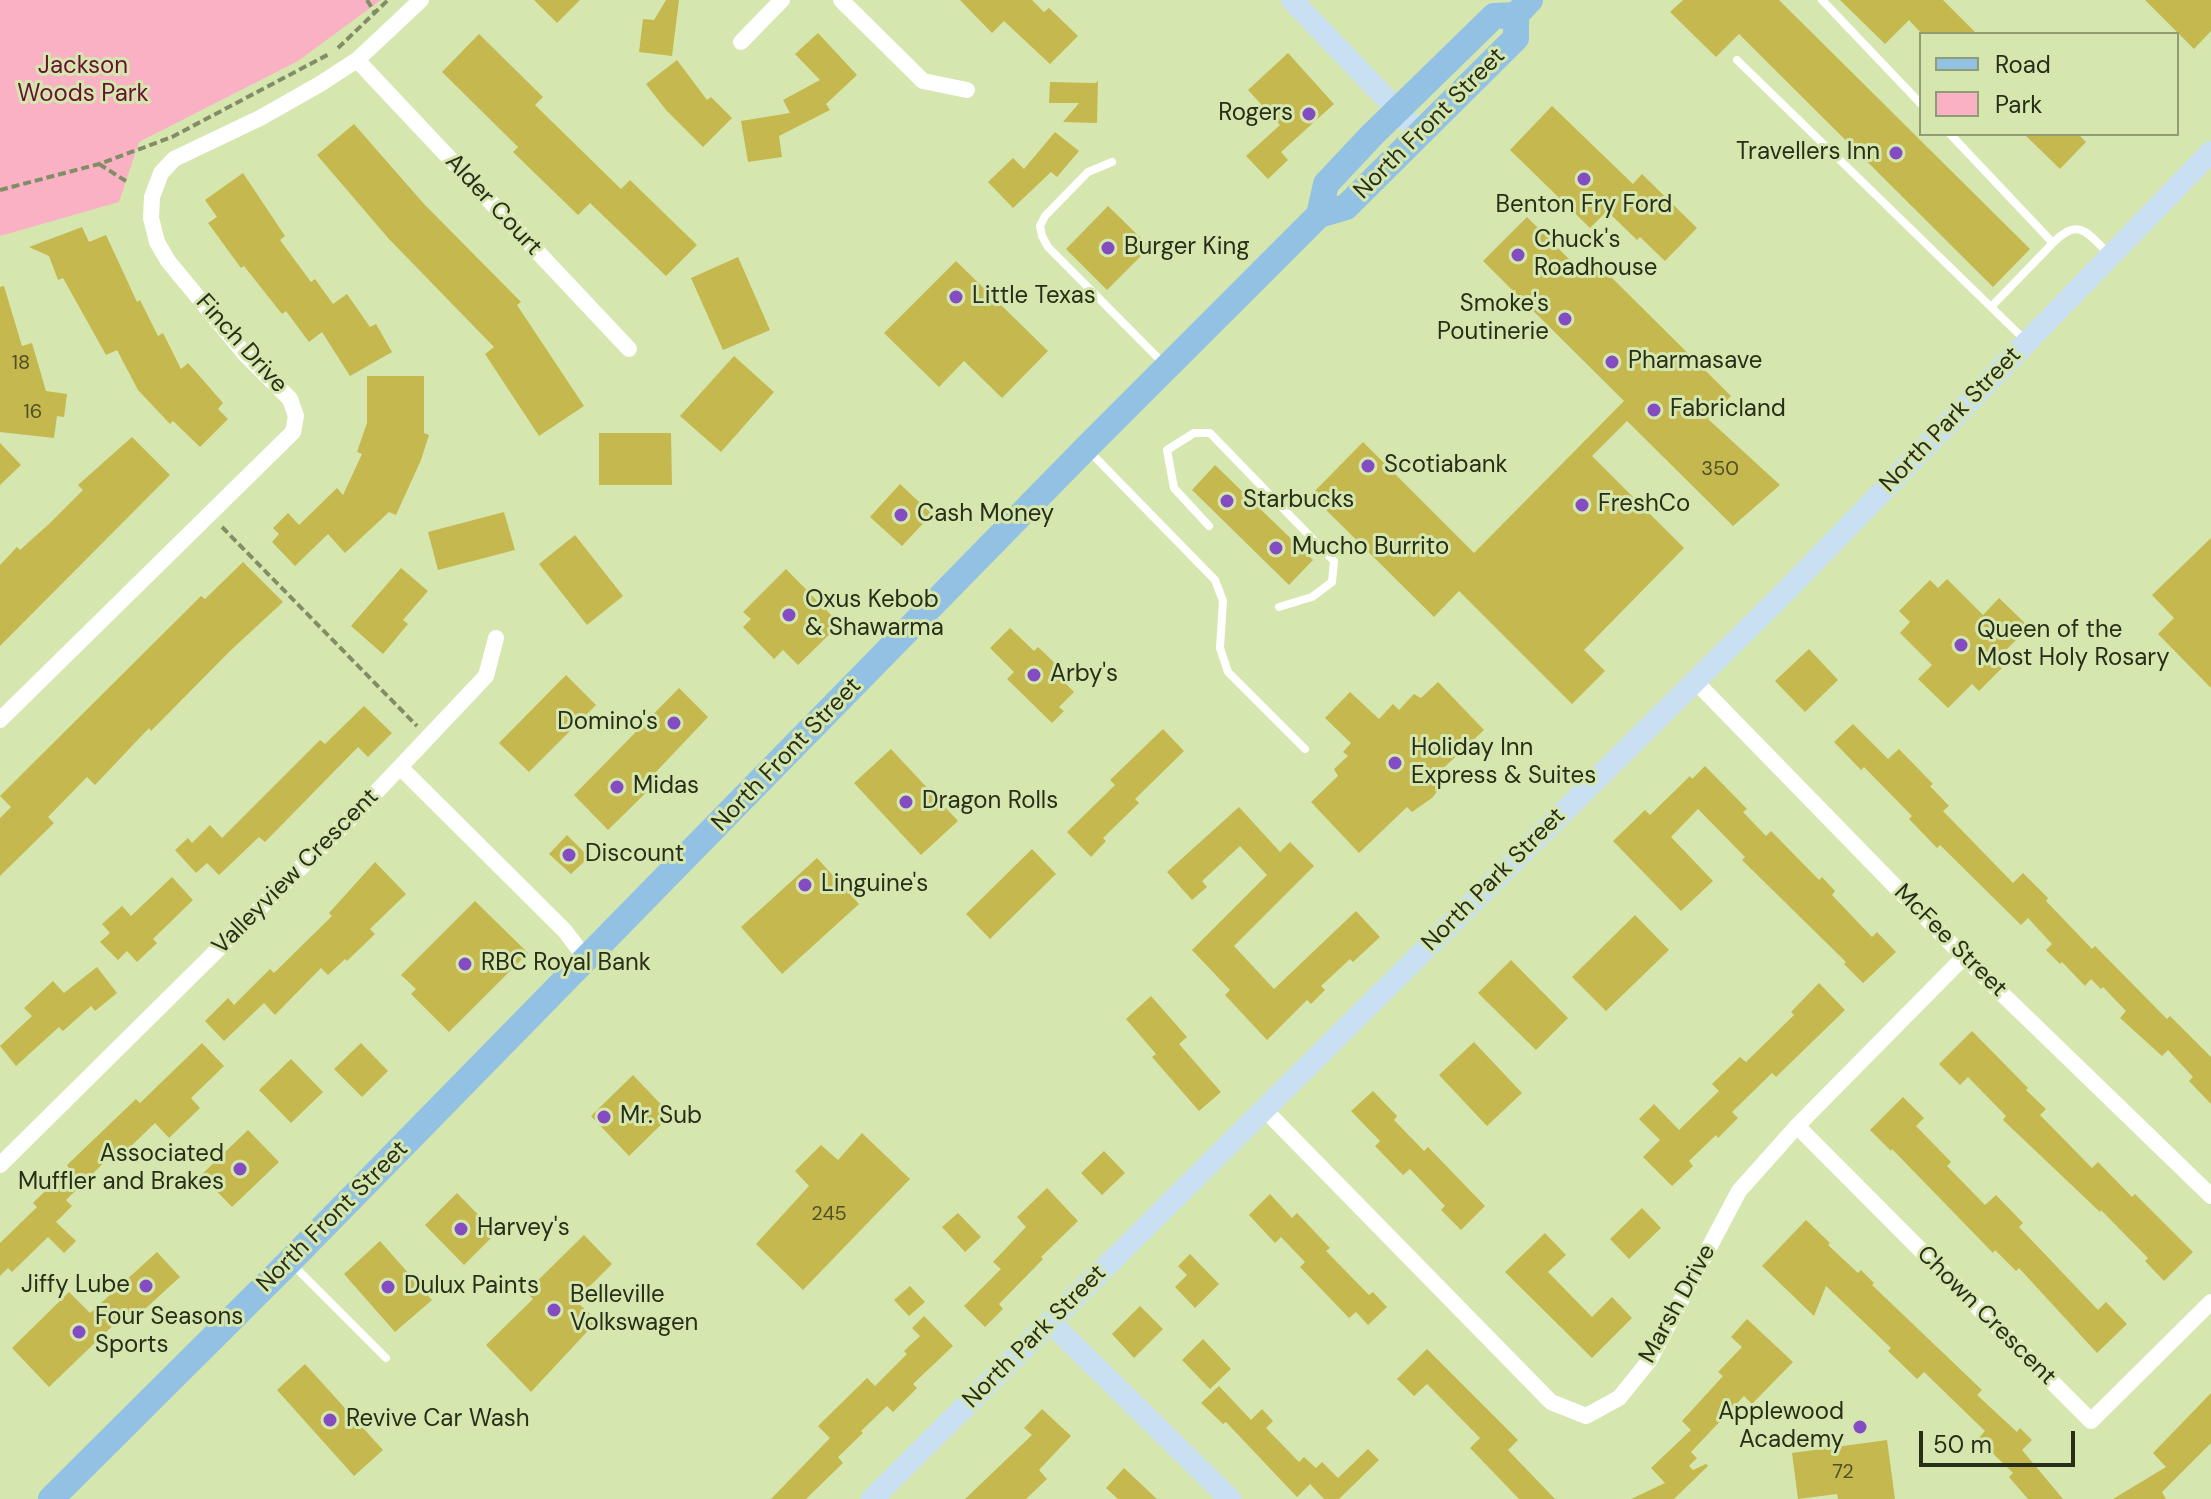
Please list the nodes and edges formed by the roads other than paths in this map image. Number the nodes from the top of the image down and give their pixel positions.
1 (421, 0) edge
2 (782, 0) edge
3 (841, 0) edge
4 (1292, 0) edge
5 (1822, 0) edge
6 (1523, 7) edge
7 (741, 42) dead end
8 (357, 60) junction
9 (1737, 60) dead end
10 (967, 90) dead end
11 (1919, 102) edge
12 (1397, 111) junction
13 (1419, 133) junction
14 (1952, 136) edge
15 (2211, 152) edge
16 (1112, 162) dead end
17 (1319, 215) junction
18 (2053, 243) junction
19 (2110, 255) junction
20 (1991, 307) junction
21 (2027, 341) junction
22 (629, 349) dead end
23 (1167, 367) junction
24 (1086, 448) junction
25 (1209, 526) dead end
26 (1279, 607) dead end
27 (496, 638) dead end
28 (1695, 681) junction
29 (0, 720) edge
30 (1305, 749) dead end
31 (400, 767) junction
32 (1964, 957) junction
33 (586, 959) junction
34 (1264, 1109) junction
35 (1797, 1126) junction
36 (0, 1165) edge
37 (2211, 1196) edge
38 (289, 1262) junction
39 (2211, 1302) edge
40 (1050, 1322) junction
41 (386, 1358) dead end
42 (881, 1496) edge
43 (51, 1499) edge
44 (1230, 1499) edge

1 - 8 street, Finch Drive
2 - 7 street
3 - 10 street
4 - 12 street
5 - 11 lane
6 - 12 main road, North Front Street
6 - 13 main road, North Front Street
8 - 22 street, Alder Court
8 - 29 street, Finch Drive
9 - 20 lane
12 - 13 street
12 - 17 main road, North Front Street
13 - 17 main road, North Front Street
14 - 18 lane
15 - 19 street, North Park Street
16 - 23 lane
17 - 23 main road, North Front Street
18 - 19 lane
18 - 20 lane
19 - 21 street, North Park Street
20 - 21 lane
21 - 28 street, North Park Street
23 - 24 main road, North Front Street
24 - 30 lane
24 - 33 main road, North Front Street
25 - 26 lane
27 - 31 street, Valleyview Crescent
28 - 32 street, McFee Street
28 - 34 street, North Park Street
31 - 33 street
31 - 36 street, Valleyview Crescent
32 - 35 street, Marsh Drive
32 - 37 street, McFee Street
33 - 38 main road, North Front Street
34 - 35 street, Marsh Drive
34 - 40 street, North Park Street
35 - 39 street, Chown Crescent
38 - 41 lane
38 - 43 main road, North Front Street
40 - 42 street, North Park Street
40 - 44 street

